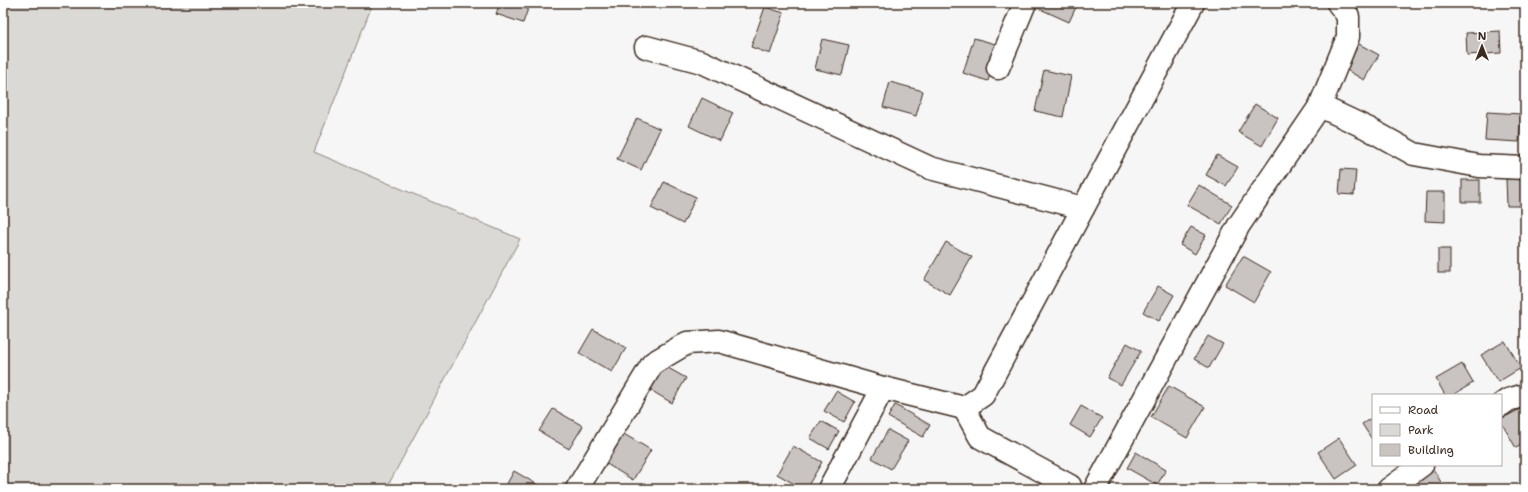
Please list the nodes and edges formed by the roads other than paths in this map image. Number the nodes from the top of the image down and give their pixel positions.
1 (1025, 3) edge
2 (1193, 3) edge
3 (1338, 3) edge
4 (646, 47) dead end
5 (998, 68) dead end
6 (1320, 106) junction
7 (1525, 168) edge
8 (1083, 208) junction
9 (883, 388) junction
10 (1525, 395) edge
11 (1502, 404) edge
12 (964, 408) junction
13 (1421, 466) edge
14 (577, 489) edge
15 (829, 489) edge
16 (1071, 489) edge
17 (1095, 489) edge
18 (1389, 489) edge

1 - 5 street
2 - 8 street
3 - 6 street
4 - 8 street
6 - 7 street
6 - 17 street
8 - 12 street
9 - 12 street
9 - 14 street
9 - 15 street
10 - 11 street
12 - 16 street
13 - 18 street

